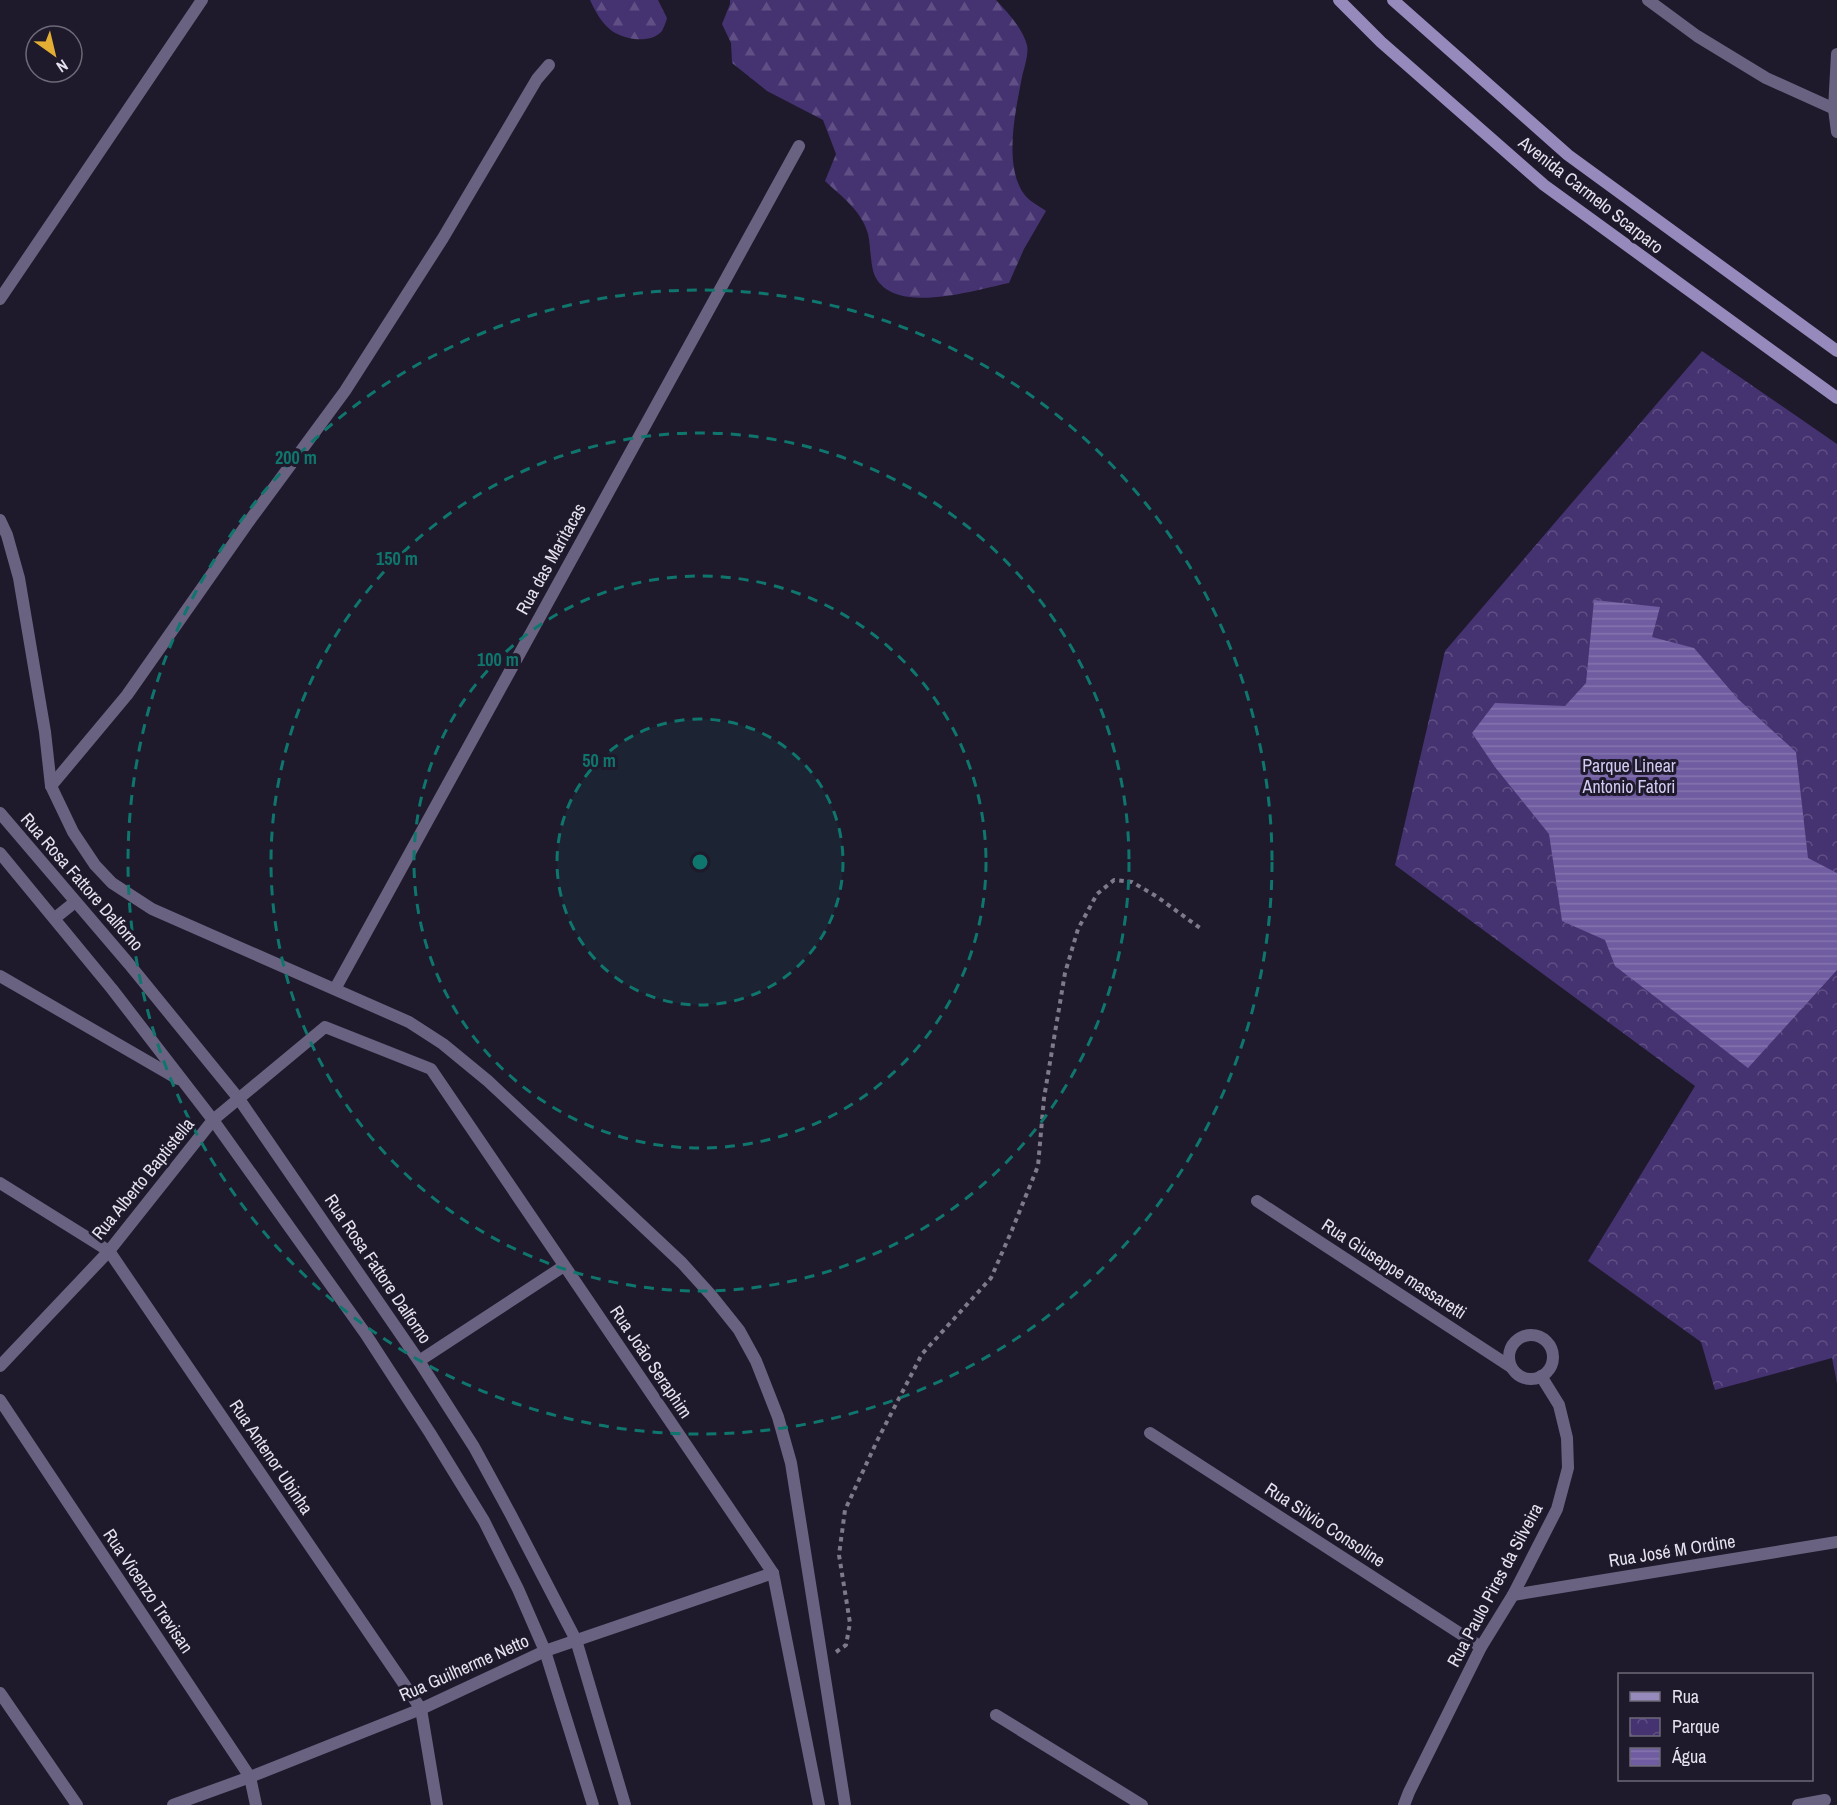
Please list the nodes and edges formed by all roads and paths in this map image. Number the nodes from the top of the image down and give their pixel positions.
1 (202, 0) edge
2 (1339, 0) edge
3 (1394, 0) edge
4 (1648, 0) edge
5 (1837, 54) edge
6 (549, 65) dead end
7 (1835, 109) edge
8 (1837, 132) edge
9 (799, 146) dead end
10 (0, 299) edge
11 (1837, 351) edge
12 (1837, 398) edge
13 (0, 520) edge
14 (51, 786) junction
15 (0, 813) edge
16 (0, 853) edge
17 (75, 903) junction
18 (55, 918) junction
19 (1200, 928) dead end
20 (0, 976) edge
21 (335, 989) junction
22 (325, 1027) joint
23 (184, 1083) junction
24 (239, 1099) junction
25 (213, 1120) junction
26 (0, 1184) edge
27 (1257, 1201) dead end
28 (109, 1251) junction
29 (564, 1266) junction
30 (419, 1361) junction
31 (0, 1366) edge
32 (1511, 1367) junction
33 (1541, 1376) junction
34 (0, 1400) edge
35 (1150, 1433) dead end
36 (1837, 1542) edge
37 (773, 1573) junction
38 (1513, 1595) junction
39 (576, 1640) junction
40 (1481, 1647) junction
41 (545, 1651) junction
42 (823, 1661) junction
43 (0, 1693) edge
44 (420, 1709) junction
45 (996, 1715) dead end
46 (250, 1777) junction
47 (1825, 1800) dead end
48 (77, 1805) edge
49 (173, 1805) edge
50 (256, 1805) edge
51 (437, 1805) edge
52 (593, 1805) edge
53 (625, 1805) edge
54 (819, 1805) edge
55 (845, 1805) edge
56 (1142, 1805) edge
57 (1404, 1805) edge
58 (1798, 1805) edge

1 - 10 street
2 - 12 main road, Avenida Carmelo Scarparo
3 - 11 main road, Avenida Carmelo Scarparo
4 - 7 street
5 - 7 street
6 - 14 street
7 - 8 street
9 - 21 street, Rua das Maritacas
13 - 14 street
14 - 21 street
15 - 17 street, Rua Rosa Fattore Dalforno
16 - 18 street
17 - 18 street
17 - 24 street, Rua Rosa Fattore Dalforno
18 - 23 street
19 - 42 path
20 - 23 street
21 - 42 street
22 - 24 street, Rua Alberto Baptistella
22 - 29 street, Rua João Seraphim
23 - 25 street
24 - 25 street, Rua Alberto Baptistella
24 - 30 street, Rua Rosa Fattore Dalforno
25 - 28 street, Rua Alberto Baptistella
25 - 41 street
26 - 28 street, Rua Antenor Ubinha
27 - 32 street, Rua Giuseppe massaretti
28 - 31 street, Rua Alberto Baptistella
28 - 44 street, Rua Antenor Ubinha
29 - 30 street
29 - 37 street, Rua João Seraphim
30 - 39 street, Rua Rosa Fattore Dalforno
32 - 33 street
32 - 33 street
33 - 38 street, Rua Paulo Pires da Silveira
34 - 46 street, Rua Vicenzo Trevisan
35 - 40 street, Rua Silvio Consoline
36 - 38 street, Rua José M Ordine
37 - 39 street, Rua Guilherme Netto
37 - 54 street, Rua João Seraphim
38 - 40 street, Rua Paulo Pires da Silveira
39 - 41 street, Rua Guilherme Netto
39 - 53 street, Rua Rosa Fattore Dalforno
40 - 57 street, Rua Paulo Pires da Silveira
41 - 44 street, Rua Guilherme Netto
41 - 52 street
42 - 55 street
43 - 48 street
44 - 46 street, Rua Guilherme Netto
44 - 51 street, Rua Antenor Ubinha
45 - 56 street
46 - 49 street, Rua Guilherme Netto
46 - 50 street, Rua Vicenzo Trevisan
47 - 58 street

